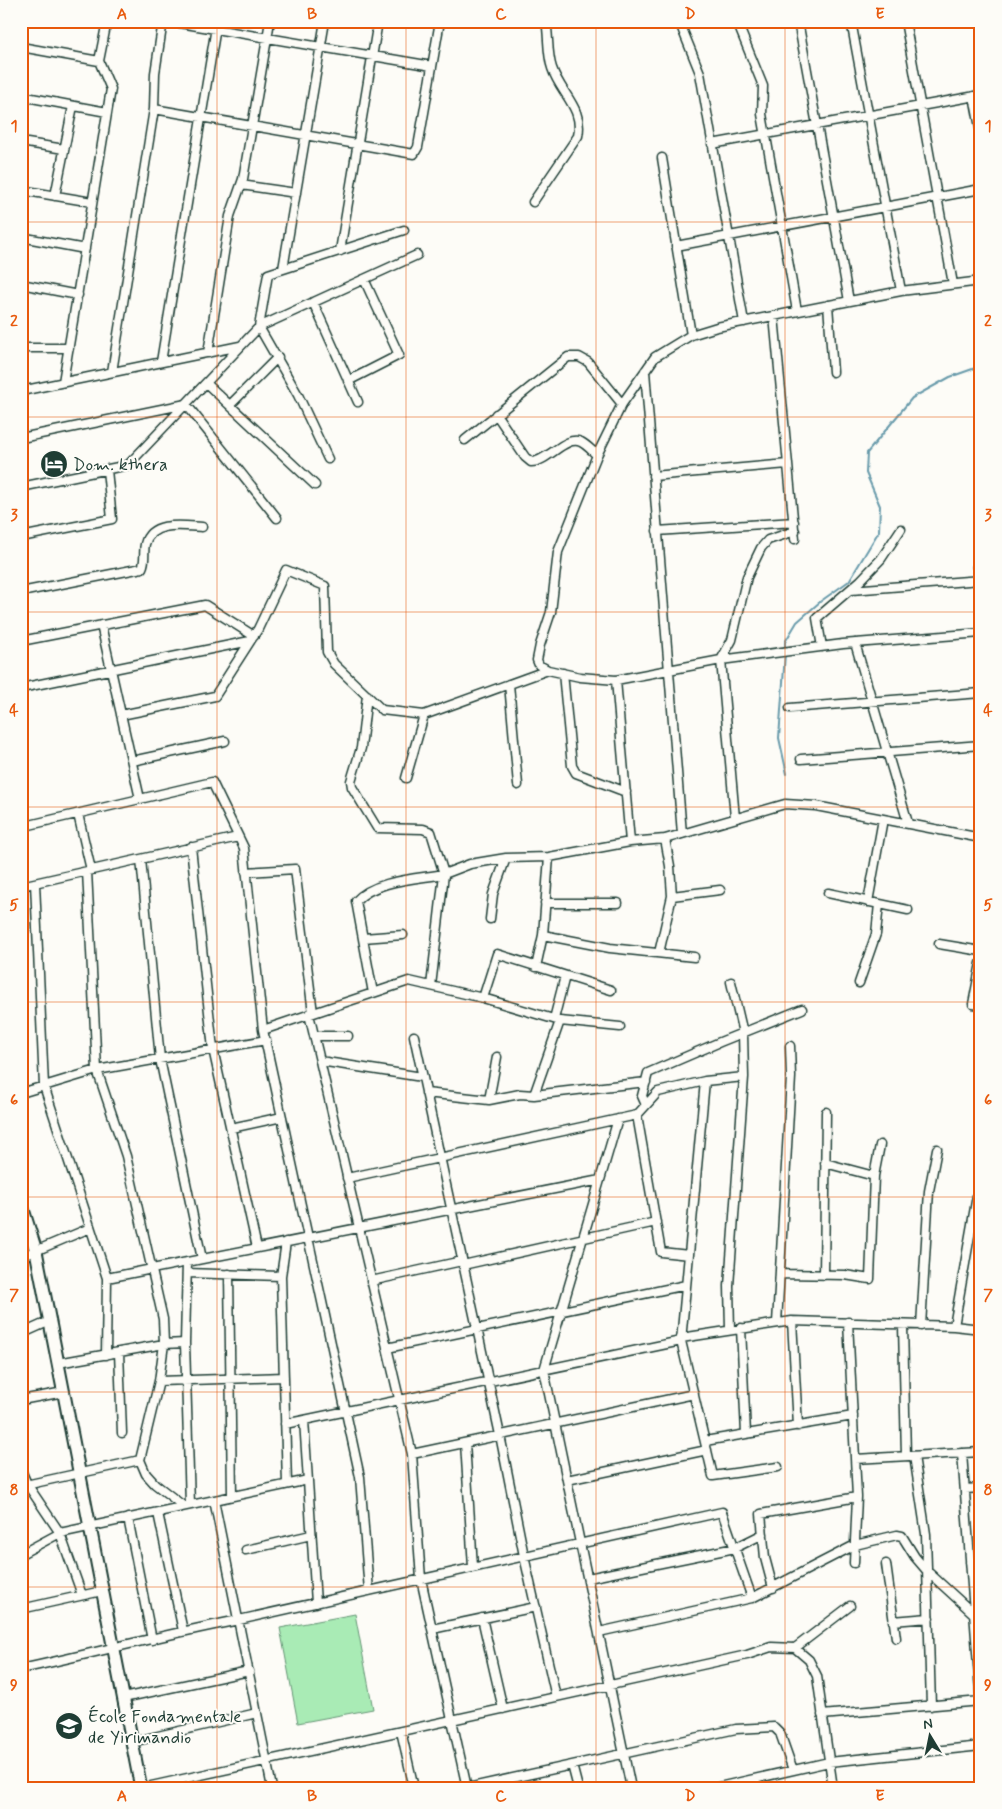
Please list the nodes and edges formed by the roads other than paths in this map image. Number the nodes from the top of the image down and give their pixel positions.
1 (107, 21) edge
2 (163, 21) edge
3 (168, 21) edge
4 (270, 21) edge
5 (324, 21) edge
6 (378, 21) edge
7 (440, 21) edge
8 (546, 21) edge
9 (679, 21) edge
10 (798, 21) edge
11 (851, 21) edge
12 (904, 21) edge
13 (737, 22) edge
14 (217, 25) edge
15 (267, 38) junction
16 (21, 47) edge
17 (320, 47) junction
18 (373, 56) junction
19 (100, 61) junction
20 (432, 66) junction
21 (978, 95) edge
22 (21, 96) edge
23 (73, 106) junction
24 (920, 106) junction
25 (154, 110) junction
26 (107, 112) junction
27 (868, 115) junction
28 (201, 118) junction
29 (817, 124) junction
30 (252, 126) junction
31 (765, 134) junction
32 (981, 134) edge
33 (305, 135) junction
34 (21, 142) edge
35 (358, 144) junction
36 (712, 144) junction
37 (64, 150) junction
38 (662, 158) dead end
39 (242, 185) junction
40 (981, 188) edge
41 (21, 190) edge
42 (296, 194) junction
43 (55, 196) junction
44 (937, 197) junction
45 (92, 202) junction
46 (533, 202) dead end
47 (886, 207) junction
48 (833, 216) junction
49 (782, 226) junction
50 (404, 230) dead end
51 (729, 236) junction
52 (21, 237) edge
53 (676, 246) junction
54 (85, 249) junction
55 (340, 251) junction
56 (416, 255) dead end
57 (283, 269) junction
58 (364, 279) junction
59 (981, 281) edge
60 (21, 284) edge
61 (953, 284) junction
62 (901, 291) junction
63 (78, 295) junction
64 (848, 301) junction
65 (313, 302) junction
66 (828, 305) junction
67 (797, 311) junction
68 (774, 316) junction
69 (744, 322) junction
70 (259, 327) junction
71 (691, 335) junction
72 (241, 346) junction
73 (21, 348) edge
74 (69, 348) junction
75 (208, 353) junction
76 (278, 357) junction
77 (161, 362) junction
78 (645, 371) junction
79 (112, 372) junction
80 (833, 372) dead end
81 (348, 381) junction
82 (63, 382) junction
83 (206, 383) junction
84 (21, 391) edge
85 (358, 402) dead end
86 (186, 404) junction
87 (622, 404) junction
88 (230, 405) junction
89 (496, 414) junction
90 (21, 438) edge
91 (465, 440) dead end
92 (597, 455) junction
93 (328, 458) dead end
94 (788, 464) junction
95 (107, 470) junction
96 (653, 476) junction
97 (315, 485) dead end
98 (21, 487) edge
99 (277, 518) dead end
100 (794, 522) junction
101 (202, 527) dead end
102 (901, 529) dead end
103 (657, 532) junction
104 (21, 537) edge
105 (977, 566) dead end
106 (981, 580) edge
107 (852, 590) junction
108 (21, 592) edge
109 (101, 625) junction
110 (981, 633) edge
111 (252, 639) junction
112 (21, 640) edge
113 (855, 643) junction
114 (822, 647) junction
115 (721, 660) junction
116 (111, 670) junction
117 (548, 670) junction
118 (668, 670) junction
119 (563, 673) junction
120 (616, 680) junction
121 (509, 684) junction
122 (21, 688) edge
123 (981, 693) edge
124 (367, 695) junction
125 (872, 701) junction
126 (790, 708) dead end
127 (122, 715) junction
128 (424, 715) junction
129 (225, 741) dead end
130 (981, 745) edge
131 (887, 752) junction
132 (801, 758) dead end
133 (132, 762) junction
134 (406, 778) dead end
135 (518, 785) dead end
136 (626, 792) junction
137 (140, 799) junction
138 (78, 814) junction
139 (735, 818) junction
140 (883, 818) junction
141 (908, 823) junction
142 (21, 827) edge
143 (682, 834) junction
144 (238, 836) junction
145 (664, 838) junction
146 (981, 838) edge
147 (630, 842) junction
148 (191, 847) junction
149 (549, 857) junction
150 (506, 858) junction
151 (141, 859) junction
152 (89, 870) junction
153 (246, 872) junction
154 (444, 874) junction
155 (34, 883) junction
156 (21, 886) edge
157 (720, 890) dead end
158 (828, 893) dead end
159 (672, 896) junction
160 (868, 902) junction
161 (546, 903) junction
162 (618, 903) dead end
163 (879, 904) junction
164 (908, 910) dead end
165 (490, 919) dead end
166 (403, 935) dead end
167 (543, 935) junction
168 (363, 938) junction
169 (939, 944) dead end
170 (981, 951) edge
171 (659, 953) junction
172 (694, 956) dead end
173 (981, 963) edge
174 (536, 966) junction
175 (565, 976) junction
176 (731, 982) dead end
177 (859, 983) dead end
178 (431, 986) junction
179 (611, 990) dead end
180 (372, 993) junction
181 (483, 998) junction
182 (981, 1005) edge
183 (802, 1009) dead end
184 (311, 1014) junction
185 (557, 1020) junction
186 (620, 1027) dead end
187 (263, 1030) junction
188 (743, 1033) junction
189 (314, 1036) junction
190 (348, 1036) dead end
191 (414, 1036) dead end
192 (266, 1040) junction
193 (790, 1046) dead end
194 (213, 1049) junction
195 (497, 1058) dead end
196 (160, 1059) junction
197 (320, 1061) junction
198 (97, 1070) junction
199 (422, 1077) junction
200 (744, 1077) junction
201 (705, 1081) junction
202 (646, 1082) junction
203 (44, 1086) junction
204 (21, 1093) edge
205 (426, 1093) junction
206 (534, 1094) junction
207 (489, 1100) junction
208 (646, 1106) junction
209 (826, 1112) dead end
210 (637, 1115) junction
211 (282, 1118) junction
212 (618, 1119) junction
213 (230, 1128) junction
214 (880, 1145) dead end
215 (937, 1149) dead end
216 (440, 1158) junction
217 (825, 1163) junction
218 (874, 1176) junction
219 (347, 1178) junction
220 (600, 1180) junction
221 (978, 1190) dead end
222 (21, 1203) edge
223 (451, 1210) junction
224 (656, 1222) junction
225 (90, 1228) junction
226 (359, 1228) junction
227 (308, 1238) junction
228 (583, 1238) junction
229 (286, 1242) junction
230 (257, 1248) junction
231 (36, 1251) junction
232 (689, 1255) junction
233 (21, 1257) edge
234 (202, 1259) junction
235 (187, 1262) junction
236 (463, 1263) junction
237 (152, 1269) junction
238 (187, 1272) junction
239 (228, 1274) junction
240 (780, 1274) junction
241 (824, 1275) junction
242 (281, 1276) junction
243 (107, 1278) junction
244 (371, 1281) junction
245 (686, 1285) junction
246 (561, 1312) junction
247 (50, 1321) junction
248 (792, 1321) junction
249 (848, 1322) junction
250 (777, 1323) junction
251 (903, 1325) junction
252 (921, 1326) junction
253 (954, 1326) junction
254 (741, 1328) junction
255 (477, 1329) junction
256 (981, 1329) edge
257 (730, 1330) junction
258 (21, 1334) edge
259 (681, 1340) junction
260 (185, 1343) junction
261 (164, 1344) junction
262 (387, 1348) junction
263 (119, 1352) junction
264 (106, 1355) junction
265 (58, 1363) junction
266 (544, 1370) junction
267 (284, 1377) junction
268 (230, 1379) junction
269 (186, 1380) junction
270 (159, 1381) junction
271 (489, 1382) junction
272 (64, 1392) junction
273 (694, 1394) junction
274 (21, 1400) edge
275 (399, 1400) junction
276 (346, 1411) junction
277 (853, 1416) junction
278 (304, 1420) junction
279 (285, 1424) junction
280 (555, 1424) junction
281 (798, 1426) junction
282 (122, 1433) dead end
283 (746, 1434) junction
284 (500, 1435) junction
285 (705, 1441) junction
286 (465, 1443) junction
287 (707, 1450) junction
288 (981, 1452) edge
289 (962, 1453) junction
290 (412, 1454) junction
291 (910, 1456) junction
292 (855, 1459) junction
293 (140, 1460) junction
294 (778, 1467) dead end
295 (21, 1470) edge
296 (80, 1474) junction
297 (308, 1480) junction
298 (567, 1480) junction
299 (287, 1484) junction
300 (24, 1485) edge
301 (981, 1488) edge
302 (965, 1489) junction
303 (232, 1496) junction
304 (857, 1497) junction
305 (214, 1500) junction
306 (186, 1505) junction
307 (158, 1513) junction
308 (128, 1518) junction
309 (90, 1527) junction
310 (60, 1533) junction
311 (763, 1534) junction
312 (311, 1535) junction
313 (580, 1544) junction
314 (854, 1545) junction
315 (735, 1548) junction
316 (246, 1550) dead end
317 (21, 1554) edge
318 (524, 1556) junction
319 (970, 1562) junction
320 (981, 1562) edge
321 (854, 1563) dead end
322 (886, 1564) dead end
323 (473, 1568) junction
324 (927, 1571) junction
325 (588, 1578) junction
326 (421, 1579) junction
327 (773, 1588) junction
328 (102, 1591) junction
329 (369, 1591) junction
330 (82, 1595) junction
331 (752, 1598) junction
332 (316, 1603) junction
333 (850, 1606) dead end
334 (536, 1607) junction
335 (21, 1609) edge
336 (974, 1614) junction
337 (482, 1618) junction
338 (928, 1618) junction
339 (239, 1620) junction
340 (893, 1621) junction
341 (432, 1629) junction
342 (183, 1631) junction
343 (599, 1632) junction
344 (896, 1638) dead end
345 (152, 1640) junction
346 (114, 1648) junction
347 (795, 1648) junction
348 (21, 1669) edge
349 (979, 1669) edge
350 (249, 1670) junction
351 (610, 1685) junction
352 (556, 1697) junction
353 (123, 1698) junction
354 (981, 1701) edge
355 (981, 1705) edge
356 (931, 1706) junction
357 (503, 1709) junction
358 (257, 1712) junction
359 (822, 1715) junction
360 (452, 1720) junction
361 (401, 1731) junction
362 (132, 1742) junction
363 (981, 1746) edge
364 (624, 1754) junction
365 (267, 1760) junction
366 (829, 1762) junction
367 (572, 1765) junction
368 (792, 1770) junction
369 (832, 1777) junction
370 (141, 1788) edge
371 (272, 1788) edge
372 (414, 1788) edge
373 (578, 1788) edge
374 (631, 1788) edge
375 (714, 1788) edge
376 (834, 1788) edge
377 (839, 1788) edge

1 - 19 street
2 - 25 street
3 - 14 street
4 - 15 street
5 - 17 street
6 - 18 street
7 - 20 street
8 - 46 street
9 - 36 street
10 - 29 street
11 - 27 street
12 - 24 street
13 - 31 street
14 - 15 street
14 - 28 street
15 - 17 street
15 - 30 street
16 - 19 street
17 - 18 street
17 - 33 street
18 - 20 street
18 - 35 street
19 - 26 street
20 - 35 street
21 - 24 street
21 - 32 street
22 - 23 street
23 - 26 street
23 - 37 street
24 - 27 street
24 - 44 street
25 - 28 street
25 - 79 street
26 - 45 street
27 - 29 street
27 - 47 street
28 - 30 street
28 - 77 street
29 - 31 street
29 - 48 street
30 - 33 street
30 - 39 street
31 - 36 street
31 - 49 street
33 - 35 street
33 - 42 street
34 - 37 street
35 - 55 street
36 - 51 street
37 - 43 street
38 - 53 street
39 - 42 street
39 - 75 street
40 - 44 street
41 - 43 street
42 - 57 street
43 - 45 street
44 - 47 street
44 - 61 street
45 - 54 street
47 - 48 street
47 - 62 street
48 - 49 street
48 - 64 street
49 - 51 street
49 - 67 street
50 - 55 street
51 - 53 street
51 - 69 street
52 - 54 street
53 - 71 street
54 - 63 street
55 - 57 street
56 - 58 street
57 - 70 street
58 - 65 street
58 - 81 street
59 - 61 street
60 - 63 street
61 - 62 street
62 - 64 street
63 - 74 street
64 - 66 street
65 - 70 street
65 - 81 street
66 - 67 street
66 - 80 street
67 - 68 street
68 - 69 street
68 - 94 street
69 - 71 street
70 - 72 street
70 - 76 street
71 - 78 street
72 - 75 street
72 - 83 street
73 - 74 street
74 - 82 street
75 - 77 street
76 - 88 street
76 - 93 street
77 - 79 street
78 - 87 street
78 - 96 street
79 - 82 street
81 - 85 street
82 - 84 street
83 - 86 street
83 - 88 street
86 - 90 street
86 - 95 street
86 - 99 street
87 - 89 street
87 - 92 street
88 - 97 street
89 - 91 street
89 - 92 street
92 - 117 street
94 - 96 street
94 - 100 street
95 - 98 street
95 - 104 street
96 - 103 street
100 - 103 street
100 - 115 street
101 - 108 street
102 - 107 street
103 - 118 street
105 - 106 street
106 - 107 street
107 - 114 street
109 - 111 street
109 - 112 street
109 - 116 street
110 - 113 street
111 - 116 street
111 - 124 street
111 - 127 street
113 - 114 street
113 - 125 street
114 - 115 street
115 - 118 street
115 - 139 street
116 - 122 street
116 - 127 street
117 - 119 street
117 - 121 street
118 - 120 street
118 - 143 street
119 - 120 street
119 - 136 street
120 - 136 street
121 - 128 street
121 - 135 street
123 - 125 street
124 - 128 street
124 - 154 street
125 - 126 street
125 - 131 street
127 - 133 street
128 - 134 street
129 - 133 street
130 - 131 street
131 - 132 street
131 - 141 street
133 - 137 street
136 - 147 street
137 - 138 street
137 - 144 street
138 - 142 street
138 - 152 street
139 - 140 street
139 - 143 street
140 - 141 street
140 - 160 street
141 - 146 street
143 - 145 street
144 - 148 street
144 - 153 street
145 - 147 street
145 - 159 street
147 - 149 street
148 - 151 street
148 - 194 street
149 - 150 street
149 - 161 street
150 - 154 street
150 - 165 street
151 - 152 street
151 - 196 street
152 - 155 street
152 - 198 street
153 - 184 street
153 - 187 street
154 - 168 street
154 - 178 street
155 - 156 street
155 - 203 street
157 - 159 street
158 - 160 street
159 - 171 street
160 - 163 street
161 - 162 street
161 - 167 street
163 - 164 street
163 - 177 street
166 - 168 street
167 - 171 street
167 - 174 street
168 - 180 street
169 - 170 street
171 - 172 street
173 - 182 street
174 - 175 street
174 - 181 street
175 - 179 street
175 - 185 street
176 - 188 street
178 - 180 street
178 - 181 street
180 - 184 street
181 - 185 street
183 - 188 street
184 - 187 street
184 - 189 street
185 - 186 street
185 - 206 street
187 - 192 street
188 - 200 street
188 - 202 street
189 - 190 street
189 - 197 street
191 - 199 street
192 - 194 street
192 - 211 street
193 - 240 street
194 - 196 street
194 - 213 street
195 - 207 street
196 - 198 street
196 - 234 street
197 - 199 street
197 - 219 street
198 - 203 street
198 - 237 street
199 - 205 street
200 - 201 street
200 - 257 street
201 - 208 street
201 - 232 street
202 - 206 street
202 - 208 street
203 - 204 street
203 - 225 street
205 - 207 street
205 - 216 street
206 - 207 street
208 - 210 street
209 - 217 street
210 - 212 street
210 - 224 street
211 - 213 street
211 - 227 street
212 - 216 street
212 - 220 street
213 - 230 street
214 - 218 street
215 - 252 street
216 - 219 street
216 - 223 street
217 - 218 street
217 - 241 street
218 - 241 street
219 - 226 street
220 - 223 street
220 - 228 street
221 - 253 street
222 - 231 street
223 - 226 street
223 - 236 street
224 - 228 street
224 - 232 street
225 - 231 street
225 - 243 street
226 - 227 street
226 - 244 street
227 - 229 street
227 - 276 street
228 - 236 street
228 - 246 street
229 - 230 street
229 - 242 street
230 - 234 street
231 - 233 street
231 - 247 street
232 - 245 street
234 - 235 street
235 - 237 street
235 - 238 street
236 - 244 street
236 - 255 street
237 - 243 street
237 - 261 street
238 - 239 street
238 - 260 street
239 - 242 street
239 - 268 street
240 - 241 street
240 - 250 street
242 - 267 street
243 - 264 street
244 - 262 street
245 - 246 street
245 - 259 street
246 - 255 street
246 - 266 street
247 - 258 street
247 - 265 street
248 - 249 street
248 - 250 street
248 - 281 street
249 - 251 street
249 - 277 street
250 - 254 street
251 - 252 street
251 - 291 street
252 - 253 street
253 - 256 street
254 - 257 street
254 - 283 street
255 - 262 street
255 - 271 street
257 - 259 street
259 - 266 street
259 - 273 street
260 - 261 street
260 - 269 street
261 - 263 street
261 - 270 street
262 - 275 street
263 - 264 street
263 - 282 street
264 - 265 street
265 - 272 street
266 - 271 street
266 - 280 street
267 - 268 street
267 - 279 street
268 - 269 street
268 - 303 street
269 - 270 street
269 - 306 street
270 - 293 street
271 - 275 street
271 - 284 street
272 - 274 street
272 - 296 street
273 - 280 street
273 - 285 street
275 - 276 street
275 - 290 street
276 - 278 street
276 - 329 street
277 - 281 street
277 - 292 street
278 - 279 street
278 - 297 street
279 - 299 street
280 - 284 street
280 - 298 street
281 - 283 street
283 - 285 street
284 - 286 street
284 - 318 street
285 - 287 street
286 - 290 street
286 - 323 street
287 - 294 street
287 - 298 street
288 - 289 street
289 - 291 street
289 - 302 street
290 - 326 street
291 - 292 street
291 - 324 street
292 - 304 street
293 - 296 street
293 - 306 street
295 - 300 street
296 - 300 street
296 - 309 street
297 - 299 street
297 - 312 street
298 - 313 street
299 - 303 street
300 - 310 street
301 - 302 street
302 - 319 street
303 - 305 street
304 - 311 street
304 - 314 street
305 - 306 street
305 - 339 street
306 - 307 street
307 - 308 street
307 - 342 street
308 - 309 street
308 - 345 street
309 - 310 street
309 - 328 street
310 - 317 street
310 - 330 street
311 - 315 street
311 - 327 street
312 - 316 street
312 - 332 street
313 - 315 street
313 - 318 street
313 - 325 street
314 - 321 street
314 - 324 street
314 - 327 street
315 - 325 street
315 - 331 street
318 - 323 street
318 - 334 street
319 - 320 street
319 - 336 street
322 - 340 street
323 - 326 street
324 - 336 street
324 - 338 street
325 - 343 street
326 - 329 street
326 - 341 street
327 - 331 street
328 - 330 street
328 - 346 street
329 - 332 street
330 - 335 street
331 - 343 street
332 - 339 street
333 - 347 street
334 - 337 street
334 - 352 street
336 - 349 street
337 - 341 street
337 - 357 street
338 - 340 street
338 - 356 street
339 - 342 street
339 - 350 street
340 - 344 street
341 - 360 street
342 - 345 street
343 - 351 street
345 - 346 street
346 - 348 street
346 - 353 street
347 - 351 street
347 - 359 street
349 - 354 street
350 - 353 street
350 - 358 street
351 - 352 street
351 - 364 street
352 - 357 street
353 - 362 street
354 - 355 street
354 - 356 street
356 - 359 street
357 - 360 street
358 - 362 street
358 - 365 street
359 - 366 street
360 - 361 street
360 - 367 street
361 - 365 street
361 - 372 street
362 - 370 street
363 - 366 street
364 - 367 street
364 - 368 street
364 - 374 street
365 - 370 street
365 - 371 street
366 - 368 street
366 - 369 street
367 - 373 street
368 - 375 street
369 - 376 street
369 - 377 street

